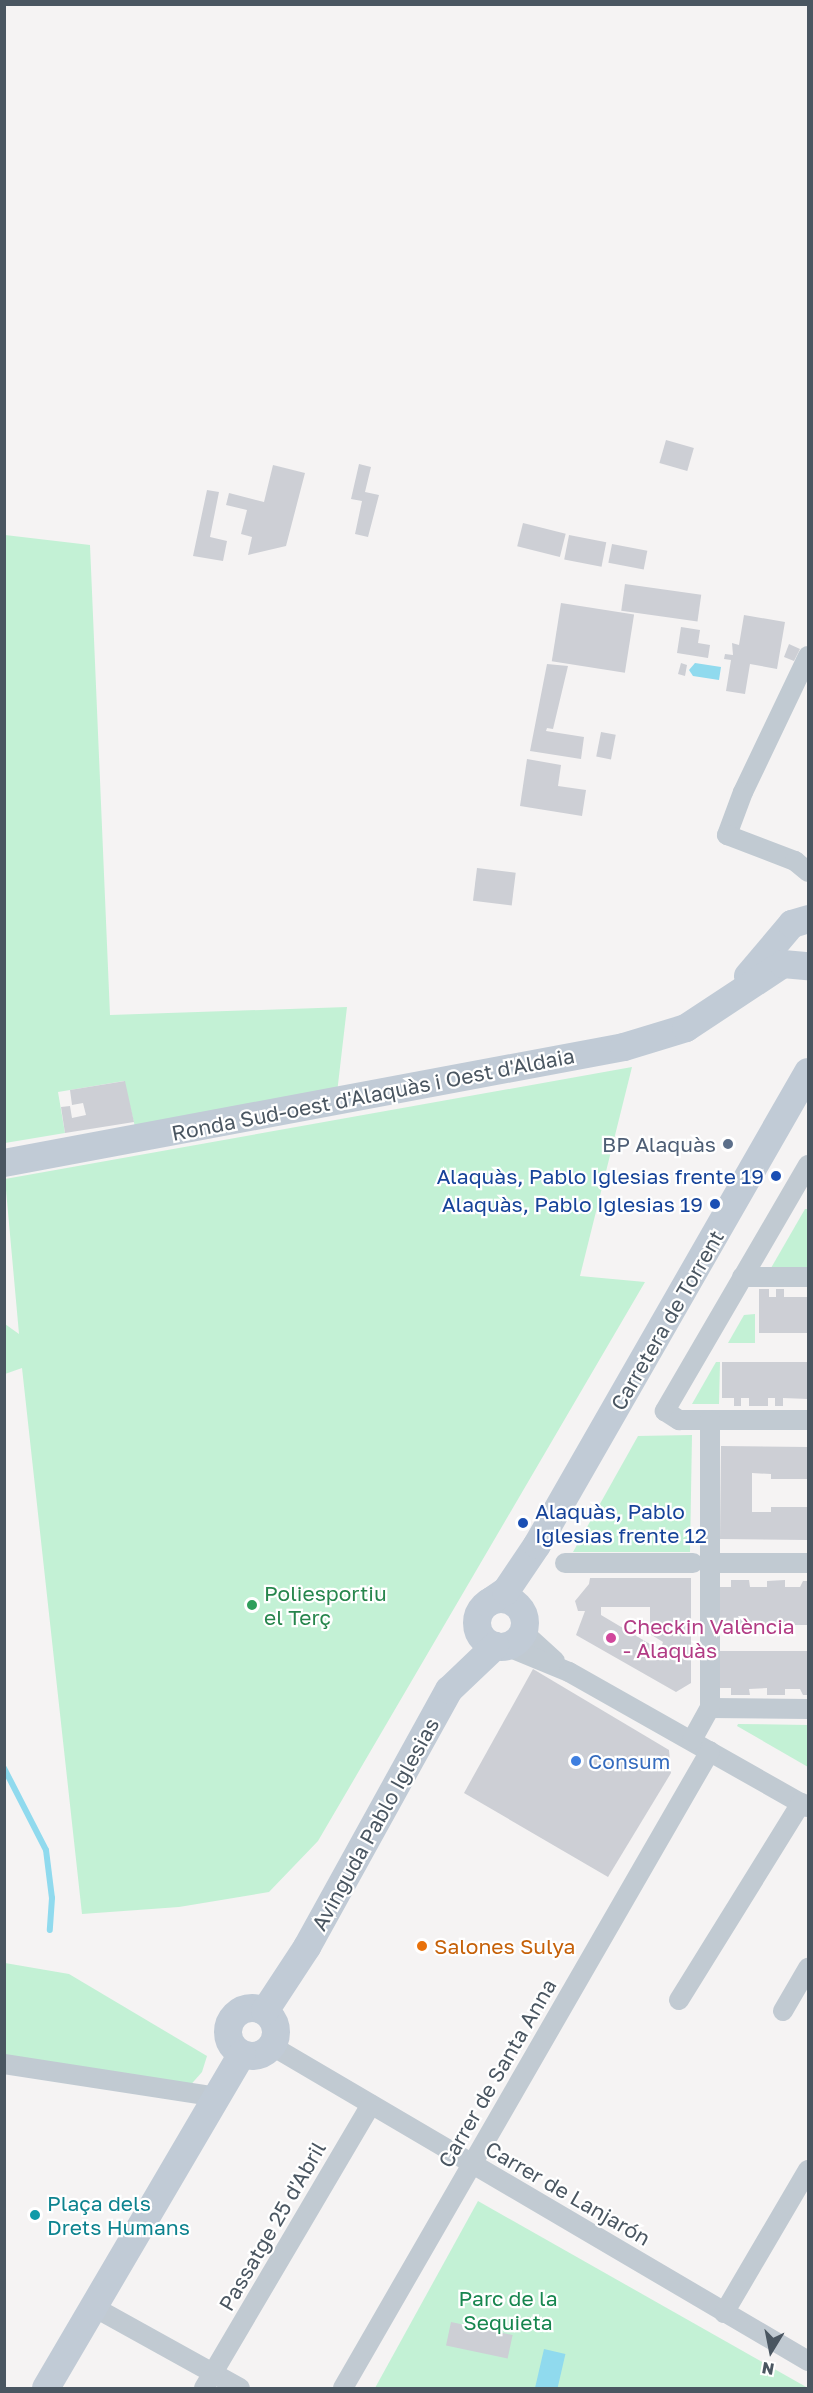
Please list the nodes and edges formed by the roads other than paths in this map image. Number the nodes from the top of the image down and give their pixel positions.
1 (808, 656) edge
2 (808, 872) edge
3 (808, 919) edge
4 (808, 932) edge
5 (808, 947) edge
6 (808, 966) edge
7 (731, 995) junction
8 (808, 1072) edge
9 (4, 1163) edge
10 (808, 1165) edge
11 (800, 1198) edge
12 (742, 1277) junction
13 (808, 1277) edge
14 (710, 1420) junction
15 (808, 1420) edge
16 (565, 1563) dead end
17 (701, 1563) junction
18 (808, 1563) edge
19 (494, 1609) junction
20 (508, 1641) junction
21 (449, 1690) junction
22 (710, 1708) junction
23 (808, 1709) edge
24 (692, 1740) junction
25 (711, 1751) junction
26 (805, 1805) edge
27 (808, 1968) edge
28 (679, 2000) dead end
29 (265, 2011) junction
30 (783, 2011) dead end
31 (272, 2046) junction
32 (242, 2054) junction
33 (4, 2064) edge
34 (218, 2097) junction
35 (371, 2105) junction
36 (472, 2164) junction
37 (808, 2170) edge
38 (92, 2306) junction
39 (724, 2313) junction
40 (808, 2361) edge
41 (209, 2380) edge
42 (46, 2388) edge
43 (240, 2388) edge
44 (343, 2388) edge

1 - 2 street
3 - 7 street, Ronda Sud-oest d'Alaquàs i Oest d'Aldaia
4 - 5 street
6 - 7 street, Ronda Sud-oest d'Alaquàs i Oest d'Aldaia
7 - 9 street, Ronda Sud-oest d'Alaquàs i Oest d'Aldaia
8 - 19 street, Carretera de Torrent
10 - 11 street
11 - 12 street
12 - 13 street
12 - 14 street
14 - 15 street
14 - 17 street
16 - 17 street
17 - 18 street
17 - 22 street
19 - 20 street
19 - 20 street
19 - 21 street
20 - 21 street, Avinguda Pablo Iglesias
20 - 24 street
21 - 29 street, Avinguda Pablo Iglesias
22 - 23 street
22 - 24 street
24 - 25 street
25 - 26 street
25 - 36 street, Carrer de Santa Anna
26 - 28 street
27 - 30 street
29 - 31 street
29 - 32 street
31 - 32 street
31 - 35 street, Carrer de Lanjarón
32 - 34 street
33 - 34 street
34 - 38 street
35 - 36 street, Carrer de Lanjarón
35 - 41 street, Passatge 25 d'Abril
36 - 39 street, Carrer de Lanjarón
36 - 44 street, Carrer de Santa Anna
37 - 39 street
38 - 41 street
38 - 42 street
39 - 40 street, Carrer de Lanjarón
41 - 43 street

